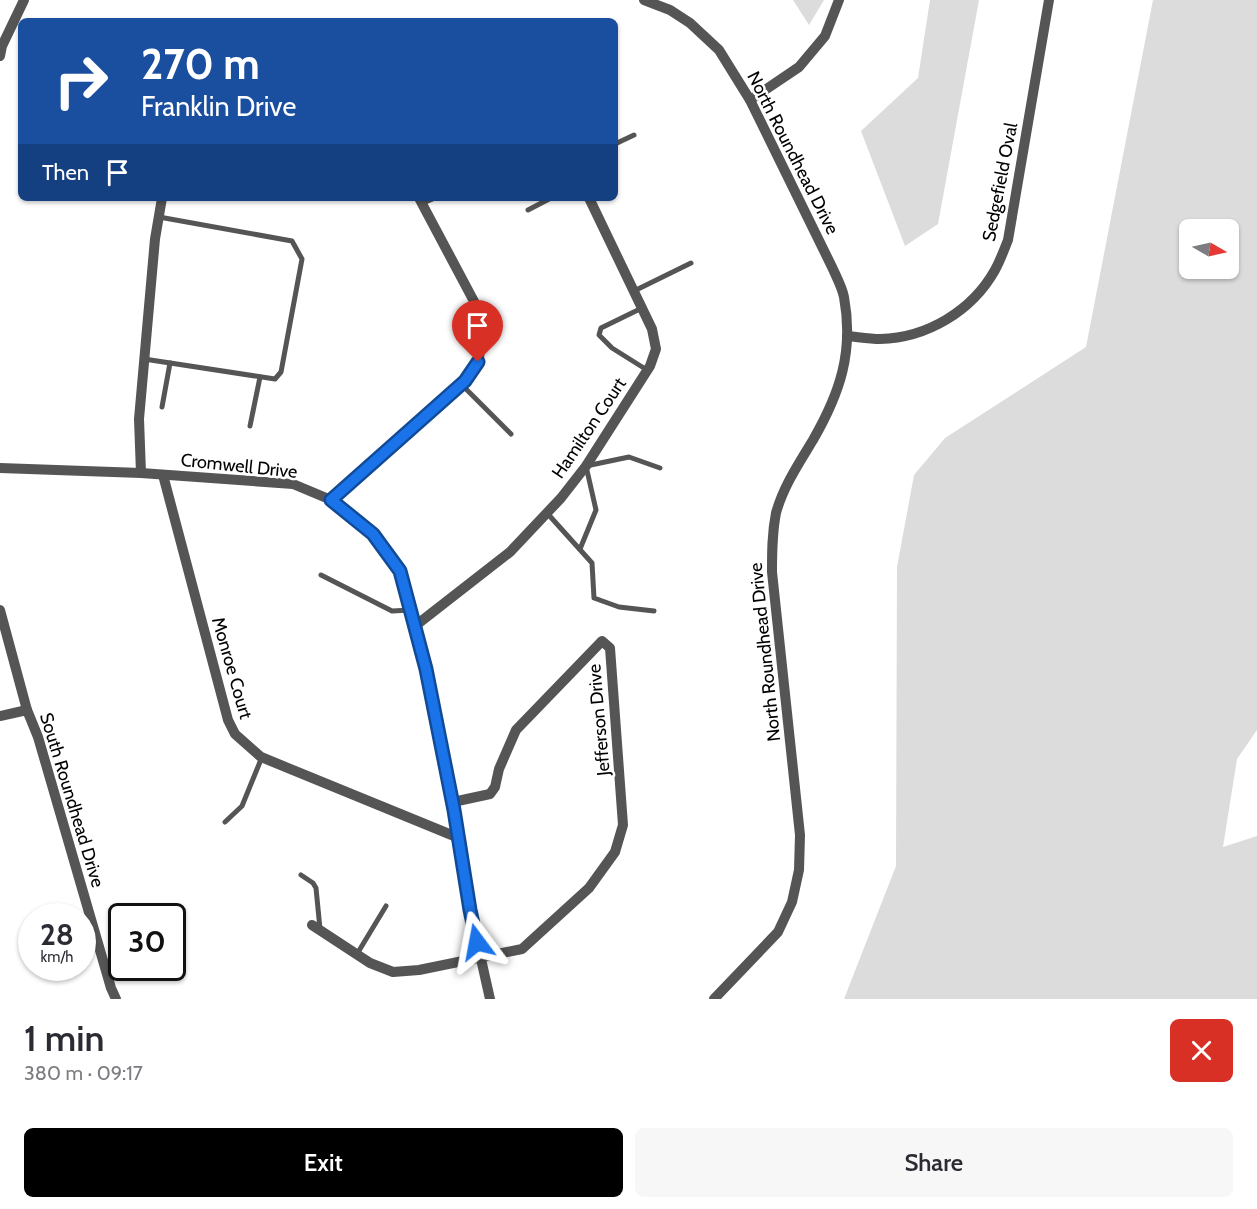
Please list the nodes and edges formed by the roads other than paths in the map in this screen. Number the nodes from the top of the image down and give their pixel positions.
1 (24, 0) edge
2 (644, 0) edge
3 (839, 0) edge
4 (1049, 0) edge
5 (0, 56) edge
6 (750, 100) junction
7 (633, 135) dead end
8 (618, 142) edge
9 (162, 201) edge
10 (420, 201) edge
11 (545, 201) edge
12 (590, 201) edge
13 (528, 210) dead end
14 (159, 217) junction
15 (691, 263) dead end
16 (634, 291) junction
17 (642, 308) junction
18 (847, 336) junction
19 (144, 359) junction
20 (170, 363) junction
21 (647, 370) junction
22 (261, 377) junction
23 (461, 384) junction
24 (162, 407) dead end
25 (250, 426) dead end
26 (511, 434) dead end
27 (586, 466) junction
28 (0, 468) edge
29 (660, 468) dead end
30 (141, 473) junction
31 (163, 475) junction
32 (331, 500) junction
33 (547, 513) junction
34 (580, 549) junction
35 (321, 575) dead end
36 (0, 610) edge
37 (411, 610) junction
38 (654, 611) dead end
39 (414, 626) junction
40 (27, 710) junction
41 (0, 717) edge
42 (262, 757) junction
43 (453, 802) junction
44 (225, 822) dead end
45 (459, 838) junction
46 (301, 875) dead end
47 (386, 906) dead end
48 (316, 928) joint
49 (357, 955) junction
50 (481, 958) junction
51 (116, 999) edge
52 (490, 999) edge
53 (714, 999) edge

1 - 5 street
2 - 6 street, North Roundhead Drive
3 - 6 street
4 - 18 street, Sedgefield Oval
6 - 18 street, North Roundhead Drive
7 - 8 lane
9 - 14 street
10 - 23 street
11 - 13 lane
12 - 16 street, Hamilton Court
14 - 19 street
14 - 22 lane
15 - 16 lane
16 - 17 street, Hamilton Court
17 - 21 street, Hamilton Court
17 - 21 lane
18 - 53 street, North Roundhead Drive
19 - 20 lane
19 - 30 street
20 - 22 lane
20 - 24 lane
21 - 27 street, Hamilton Court
22 - 25 lane
23 - 26 lane
23 - 32 street
27 - 29 lane
27 - 33 street, Hamilton Court
27 - 34 lane
28 - 30 street, Cromwell Drive
30 - 31 street, Cromwell Drive
31 - 32 street, Cromwell Drive
31 - 42 street, Monroe Court
32 - 37 street, Cromwell Drive
33 - 34 lane
33 - 39 street, Hamilton Court
34 - 38 lane
35 - 37 lane
36 - 40 street, South Roundhead Drive
37 - 39 street, Cromwell Drive
39 - 43 street, Cromwell Drive
40 - 41 street
40 - 51 street, South Roundhead Drive
42 - 44 lane
42 - 45 street, Monroe Court
43 - 45 street, Cromwell Drive
43 - 50 street, Jefferson Drive
45 - 50 street, Cromwell Drive
46 - 48 lane
47 - 49 lane
48 - 49 street
49 - 50 street
50 - 52 street, Cromwell Drive

